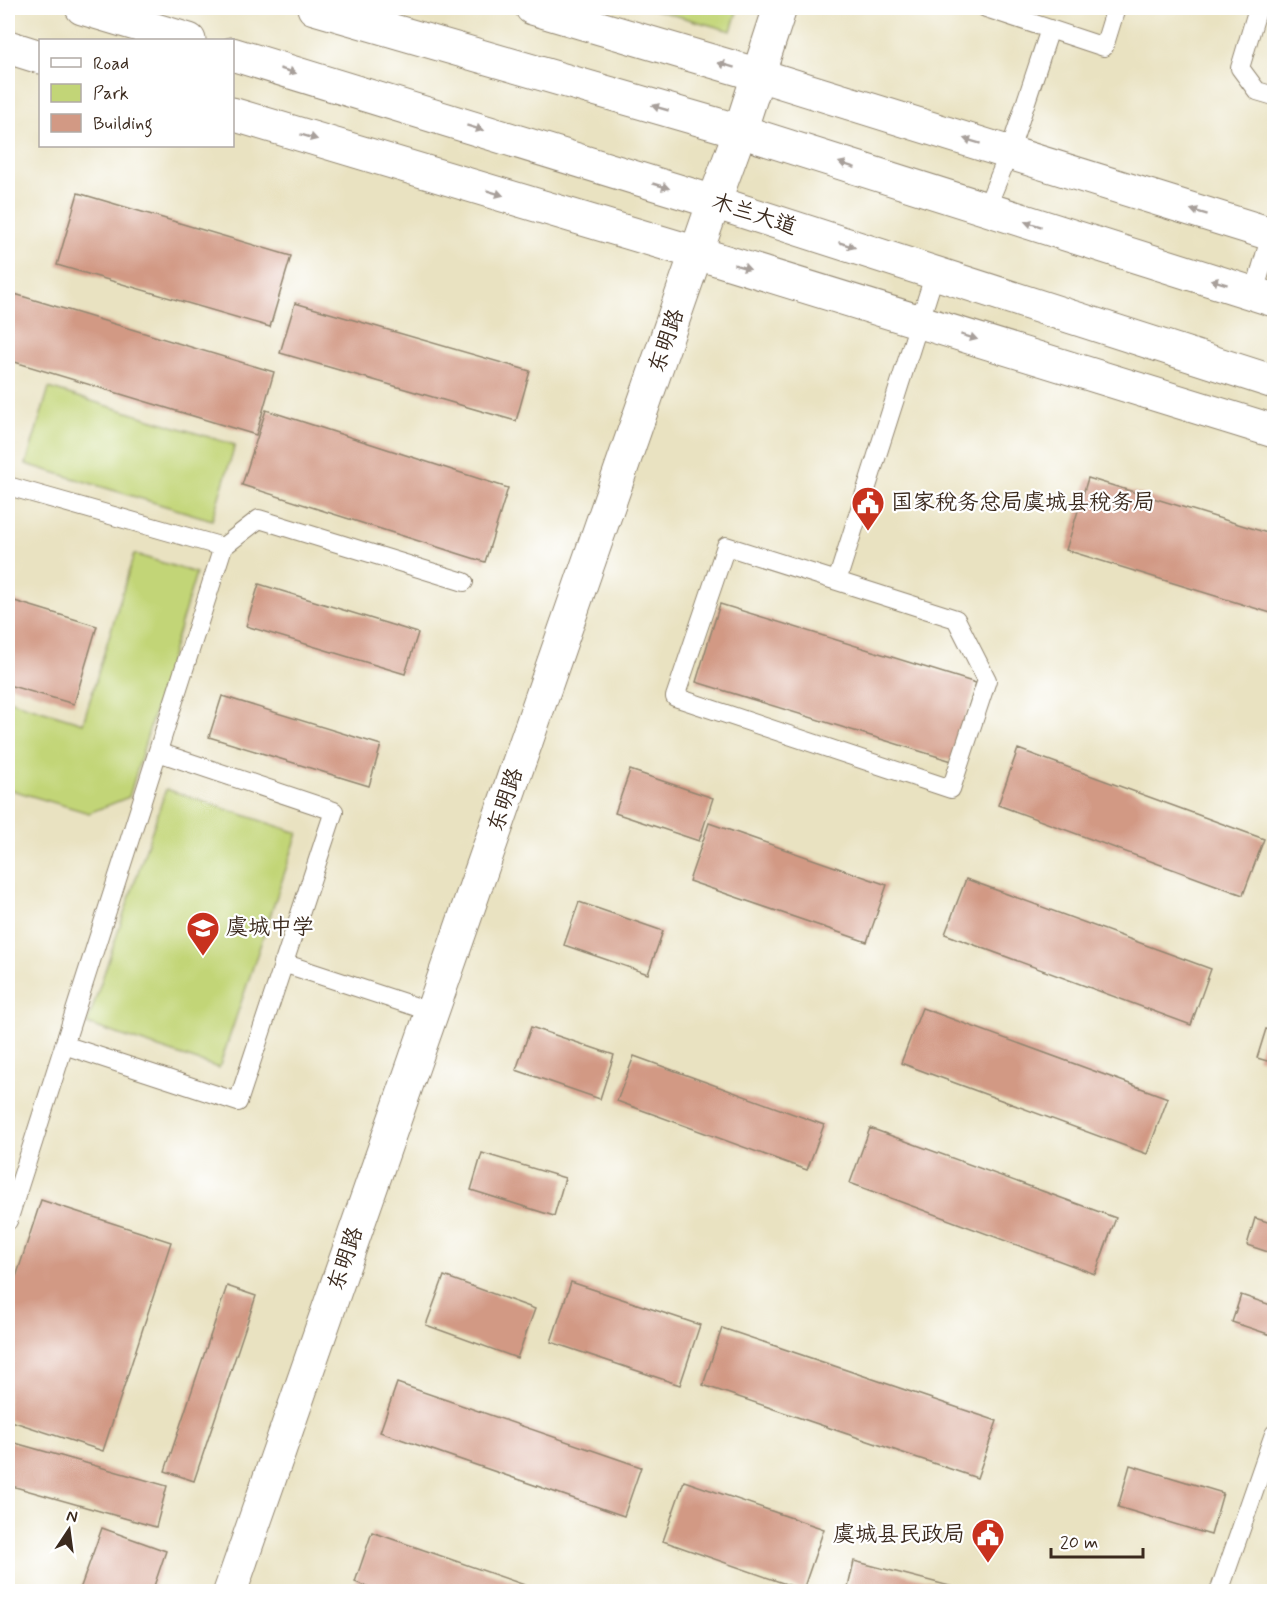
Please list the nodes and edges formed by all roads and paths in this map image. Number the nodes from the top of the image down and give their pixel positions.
1 (82, 8) edge
2 (314, 8) edge
3 (532, 8) edge
4 (780, 8) edge
5 (986, 8) edge
6 (1116, 8) edge
7 (1258, 8) edge
8 (1050, 29) junction
9 (186, 39) edge
10 (8, 47) edge
11 (234, 55) edge
12 (39, 57) edge
13 (759, 75) junction
14 (1275, 96) edge
15 (234, 115) edge
16 (740, 132) junction
17 (1009, 153) junction
18 (714, 202) junction
19 (986, 209) junction
20 (1273, 231) edge
21 (697, 254) junction
22 (935, 273) junction
23 (1264, 297) edge
24 (919, 321) junction
25 (1275, 382) edge
26 (1275, 431) edge
27 (8, 486) edge
28 (224, 547) junction
29 (837, 581) junction
30 (464, 582) dead end
31 (158, 752) junction
32 (283, 963) junction
33 (432, 1012) junction
34 (64, 1045) junction
35 (8, 1218) edge
36 (1275, 1434) edge
37 (230, 1592) edge
38 (1219, 1592) edge

1 - 9 main road
16 -> 2 main road
13 -> 3 main road
4 - 13 main road, 东明路
5 - 8 lane
6 - 8 lane
7 - 14 lane
8 - 17 lane
10 - 12 main road
11 -> 18 main road, 木兰大道
13 - 16 main road, 东明路
17 -> 13 main road
15 -> 21 main road
16 - 18 main road, 东明路
19 -> 16 main road
17 - 19 lane
20 -> 17 main road
18 - 21 main road, 东明路
18 -> 22 main road, 木兰大道
23 -> 19 main road
20 - 23 lane
21 -> 24 main road
21 - 33 main road, 东明路
22 - 24 lane
22 - 25 main road, 木兰大道
24 -> 26 main road
24 - 29 lane
27 - 28 lane
28 - 30 lane
28 - 31 lane
29 - 29 lane
31 - 32 lane
31 - 34 lane
32 - 33 lane
32 - 34 lane
33 - 37 main road, 东明路
34 - 35 lane
36 - 38 lane

